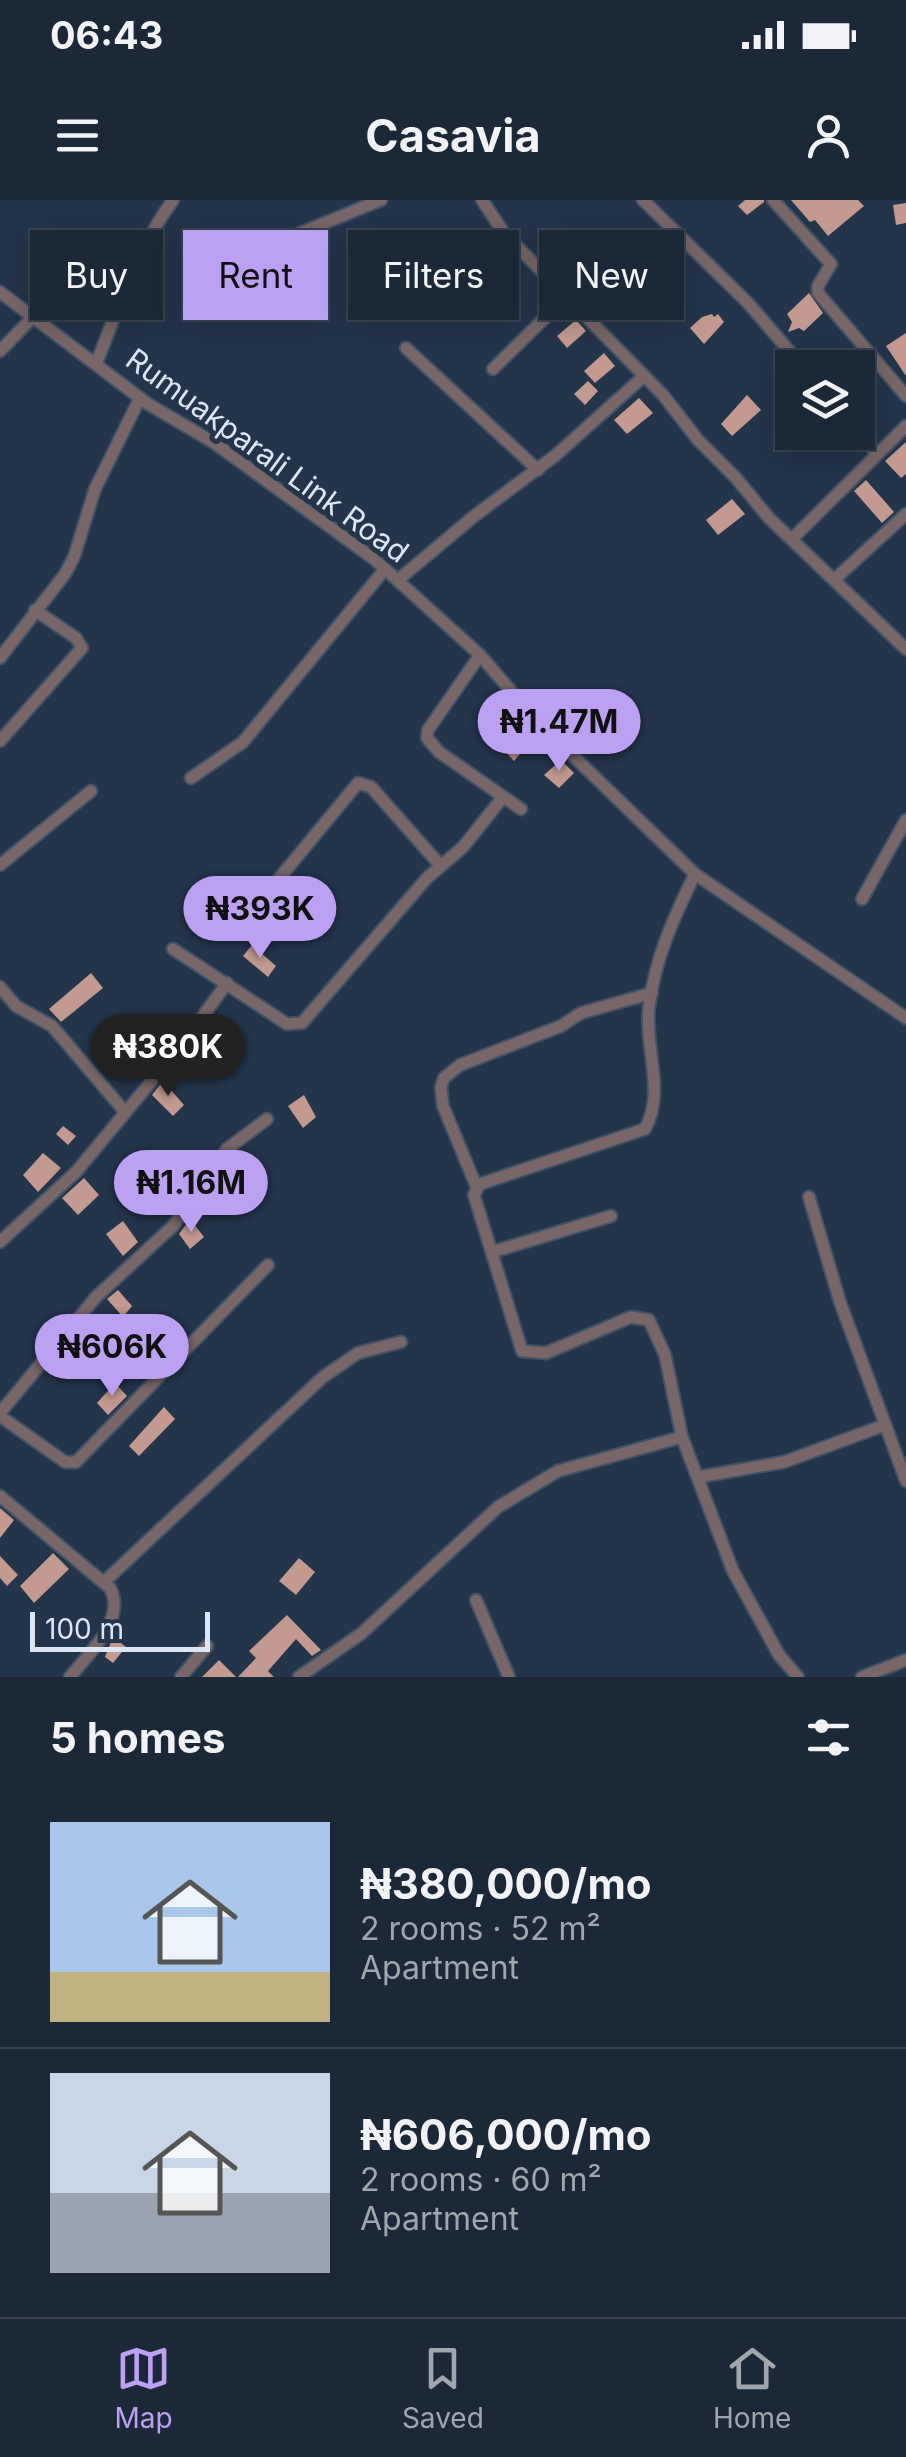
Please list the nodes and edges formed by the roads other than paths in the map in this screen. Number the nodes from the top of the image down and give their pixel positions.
1 (173, 200) edge
2 (381, 200) edge
3 (482, 200) edge
4 (643, 200) edge
5 (773, 200) edge
6 (307, 230) edge
7 (539, 268) edge
8 (0, 292) edge
9 (30, 316) edge
10 (30, 320) edge
11 (35, 320) edge
12 (543, 320) edge
13 (590, 320) edge
14 (406, 348) dead end
15 (0, 350) edge
16 (788, 350) edge
17 (96, 364) junction
18 (493, 369) dead end
19 (644, 376) junction
20 (906, 396) edge
21 (140, 398) junction
22 (906, 426) edge
23 (873, 450) edge
24 (876, 454) junction
25 (538, 470) junction
26 (906, 514) edge
27 (792, 539) junction
28 (385, 569) junction
29 (835, 579) junction
30 (398, 580) junction
31 (35, 610) junction
32 (906, 649) edge
33 (480, 655) junction
34 (0, 658) edge
35 (0, 741) edge
36 (191, 778) dead end
37 (91, 791) dead end
38 (503, 797) junction
39 (521, 809) dead end
40 (906, 820) edge
41 (440, 865) junction
42 (0, 866) edge
43 (695, 874) junction
44 (862, 898) dead end
45 (240, 928) dead end
46 (174, 950) dead end
47 (227, 983) junction
48 (0, 987) edge
49 (652, 992) junction
50 (906, 1018) edge
51 (125, 1112) junction
52 (267, 1119) dead end
53 (476, 1188) junction
54 (809, 1198) dead end
55 (610, 1216) dead end
56 (0, 1242) edge
57 (492, 1252) junction
58 (268, 1265) dead end
59 (401, 1342) dead end
60 (0, 1414) edge
61 (884, 1425) junction
62 (682, 1437) junction
63 (698, 1477) junction
64 (906, 1481) edge
65 (0, 1496) edge
66 (104, 1582) junction
67 (476, 1600) dead end
68 (207, 1646) dead end
69 (906, 1660) edge
70 (794, 1676) edge
71 (70, 1677) edge
72 (181, 1677) edge
73 (299, 1677) edge
74 (509, 1677) edge
75 (862, 1677) edge

1 - 17 street
2 - 6 street
3 - 7 street
4 - 16 street
5 - 20 street
8 - 9 street, Rumuakparali Link Road
10 - 15 street
11 - 17 street, Rumuakparali Link Road
12 - 18 street
13 - 19 street
14 - 25 street
17 - 21 street, Rumuakparali Link Road
19 - 25 street
19 - 27 street
21 - 28 street, Rumuakparali Link Road
21 - 31 street
22 - 24 street
23 - 24 street
24 - 27 street
25 - 30 street
26 - 29 street
27 - 29 street
28 - 30 street, Rumuakparali Link Road
28 - 36 street
29 - 32 street
30 - 33 street, Rumuakparali Link Road
31 - 34 street
31 - 35 street
33 - 38 street
33 - 43 street, Rumuakparali Link Road
37 - 42 street
38 - 39 street
38 - 41 street
40 - 44 street
41 - 45 street
41 - 47 street
43 - 49 street
43 - 50 street, Rumuakparali Link Road
46 - 47 street
47 - 51 street
48 - 51 street
49 - 53 street
49 - 53 street
51 - 56 street
52 - 60 street
53 - 57 street
54 - 61 street
55 - 57 street
57 - 62 street
58 - 60 street
59 - 66 street
61 - 63 street
61 - 64 street
62 - 63 street
62 - 73 street
63 - 70 street
65 - 66 street
66 - 71 street
67 - 74 street
68 - 72 street
69 - 75 street

